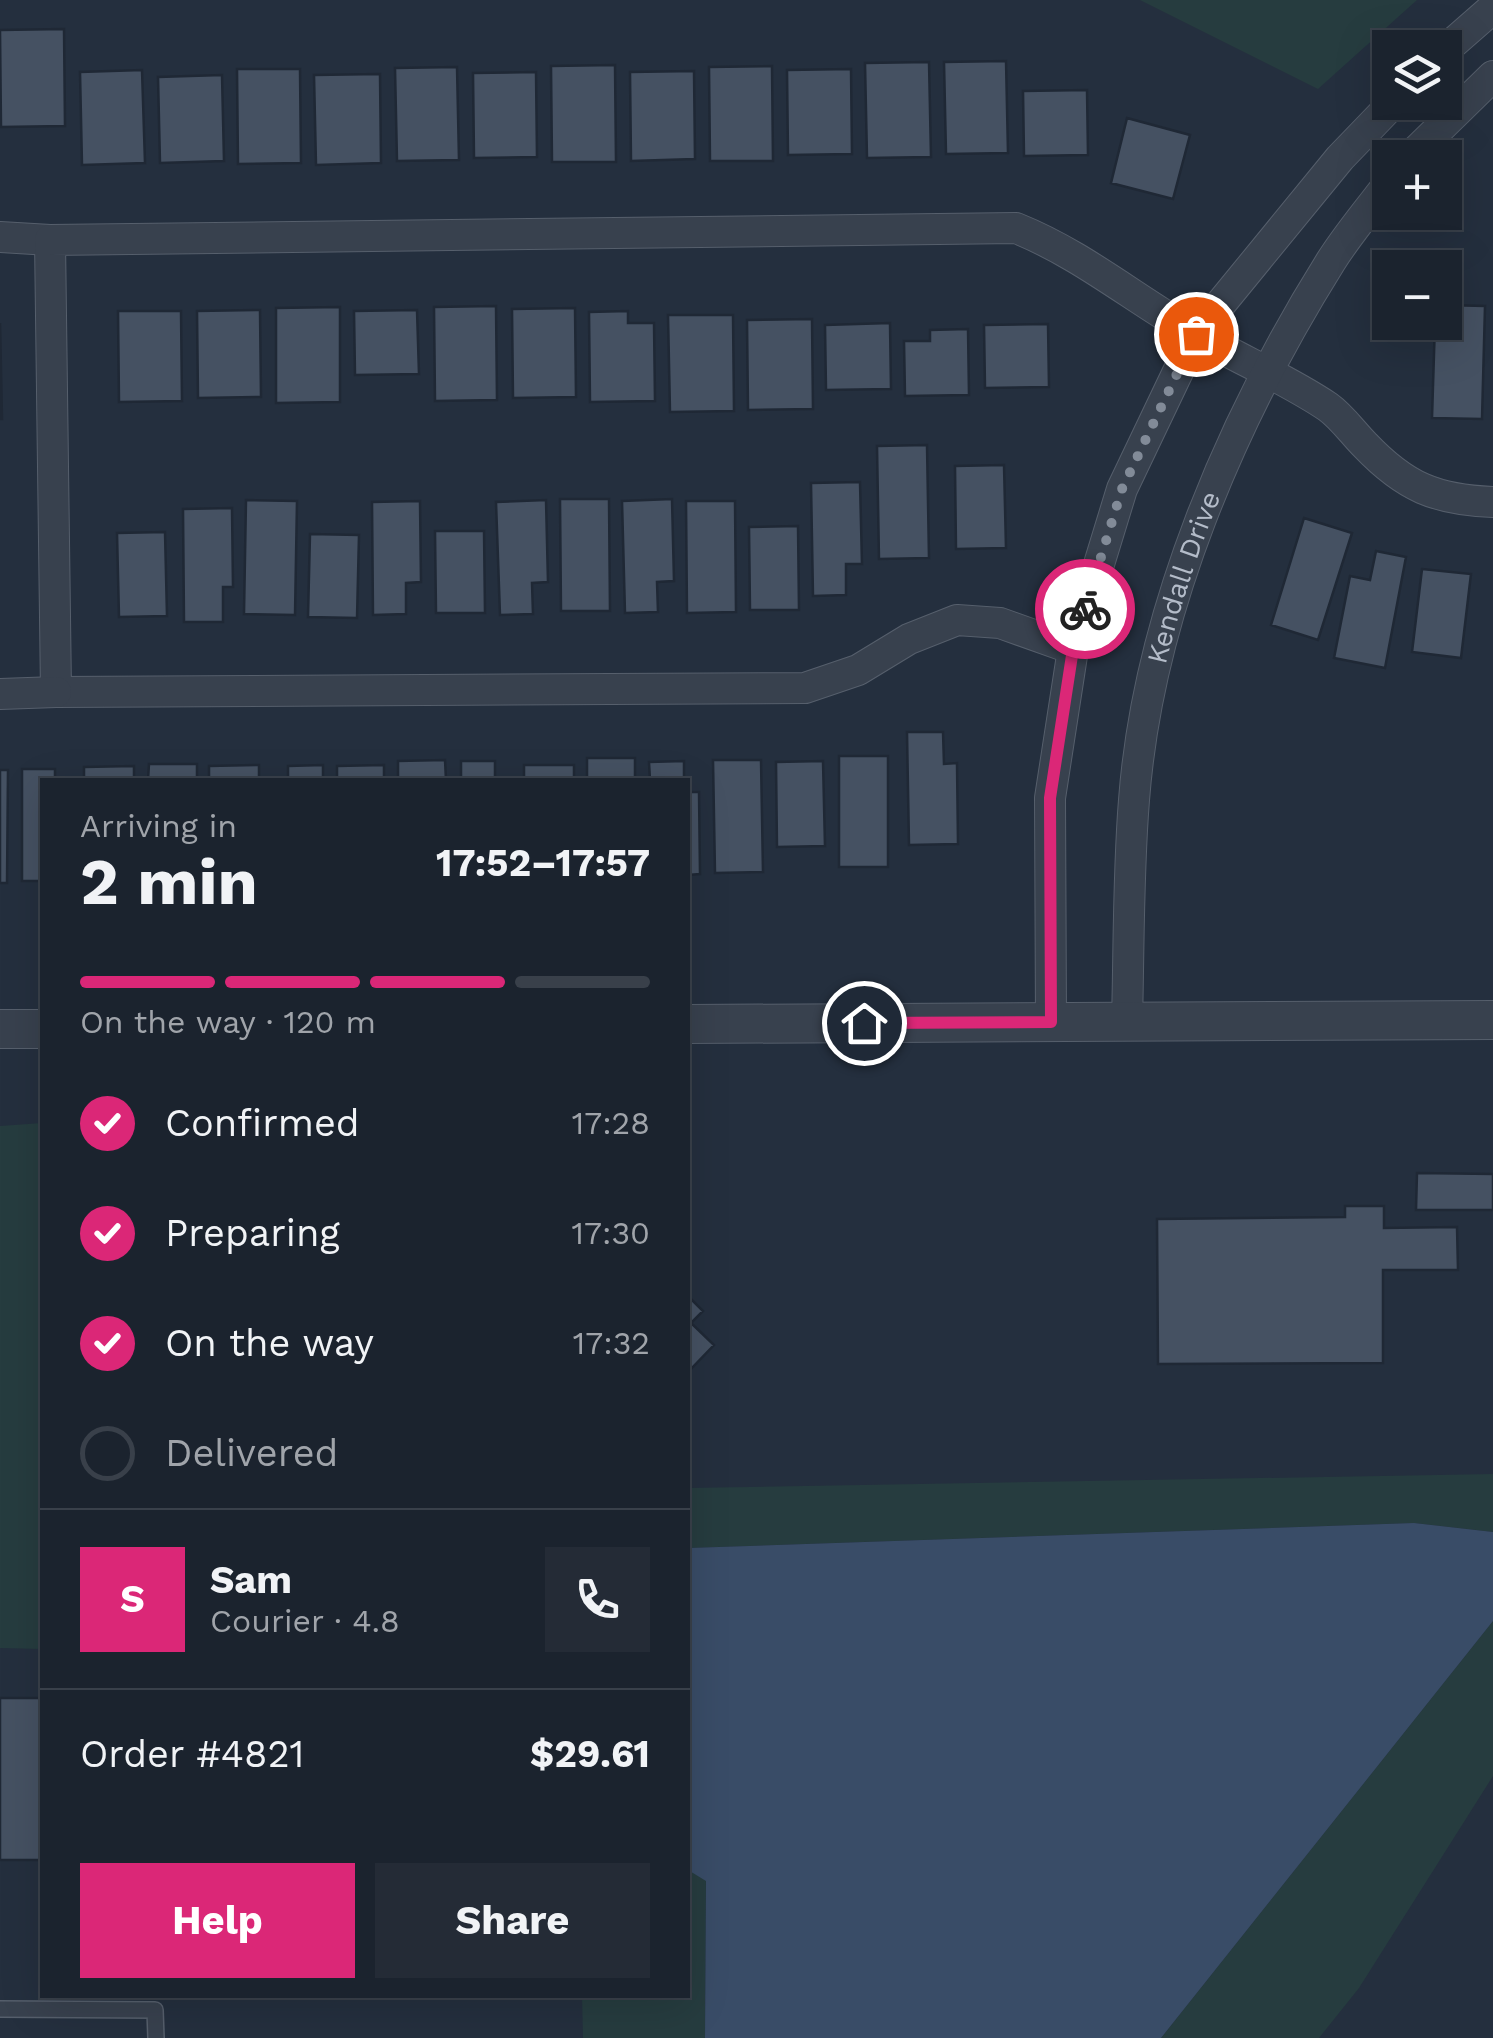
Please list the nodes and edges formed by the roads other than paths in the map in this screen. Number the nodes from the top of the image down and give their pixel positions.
1 (1493, 8) edge
2 (1462, 35) edge
3 (1493, 76) edge
4 (1377, 120) edge
5 (1427, 140) edge
6 (1372, 206) edge
7 (0, 237) edge
8 (50, 240) junction
9 (1196, 334) junction
10 (1268, 370) junction
11 (1493, 502) edge
12 (1073, 649) junction
13 (56, 692) junction
14 (0, 694) edge
15 (1493, 1020) edge
16 (1127, 1021) junction
17 (1051, 1022) junction
18 (690, 1024) edge
19 (0, 1029) edge
20 (40, 1029) edge
21 (0, 2009) edge
22 (156, 2038) edge

1 - 2 street
3 - 5 street
4 - 9 street
6 - 10 street, Kendall Drive
7 - 8 street
8 - 9 street
8 - 13 street
9 - 10 street
9 - 12 street
10 - 11 street
10 - 16 street, Kendall Drive
12 - 13 street
12 - 17 street
13 - 14 street
15 - 16 street
16 - 17 street
17 - 18 street
19 - 20 street
21 - 22 lane

